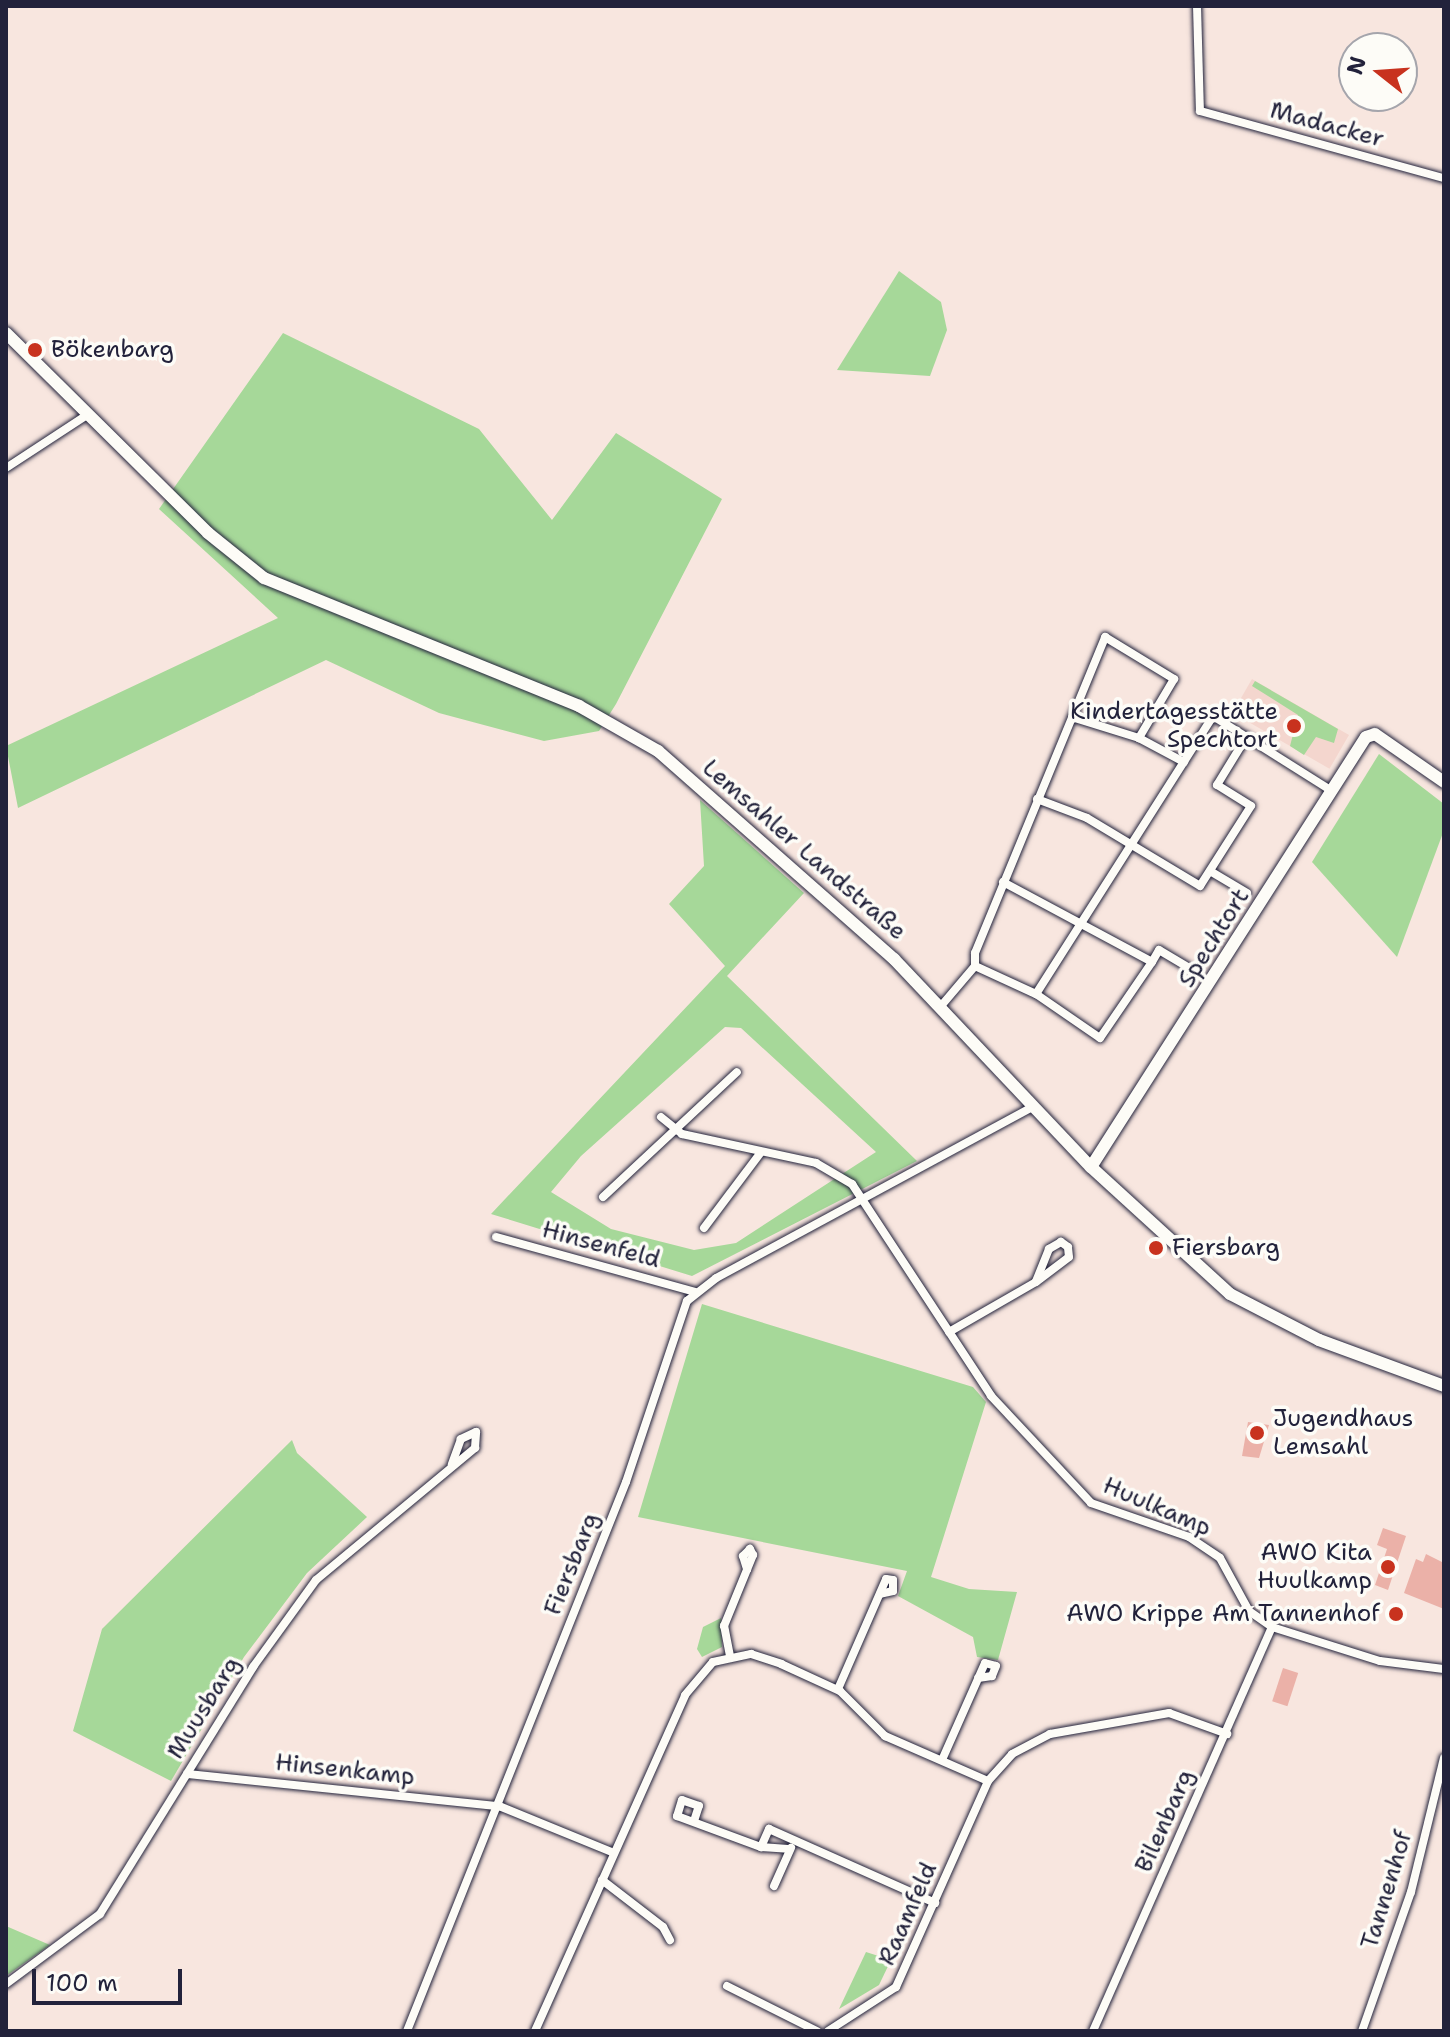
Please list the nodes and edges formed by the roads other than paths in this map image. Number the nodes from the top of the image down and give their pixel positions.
1 (1197, 6) edge
2 (1444, 178) edge
3 (6, 333) edge
4 (87, 415) junction
5 (6, 468) edge
6 (1072, 717) junction
7 (1247, 736) junction
8 (1139, 738) junction
9 (1184, 762) junction
10 (1444, 782) edge
11 (1332, 791) junction
12 (1037, 799) junction
13 (1132, 845) junction
14 (1210, 871) junction
15 (1003, 882) junction
16 (1247, 893) dead end
17 (1084, 922) junction
18 (1152, 962) junction
19 (975, 966) junction
20 (1196, 972) dead end
21 (1036, 994) junction
22 (941, 1006) junction
23 (737, 1072) dead end
24 (1034, 1106) junction
25 (661, 1117) dead end
26 (674, 1129) junction
27 (761, 1152) junction
28 (1091, 1167) junction
29 (603, 1197) dead end
30 (864, 1202) junction
31 (704, 1228) dead end
32 (496, 1237) dead end
33 (1036, 1282) junction
34 (696, 1292) junction
35 (949, 1332) junction
36 (1444, 1386) edge
37 (452, 1464) dead end
38 (747, 1569) dead end
39 (880, 1594) dead end
40 (1272, 1627) junction
41 (730, 1656) junction
42 (1444, 1669) edge
43 (978, 1678) dead end
44 (838, 1689) junction
45 (1227, 1734) junction
46 (1444, 1758) edge
47 (942, 1760) junction
48 (187, 1774) junction
49 (988, 1781) junction
50 (499, 1806) junction
51 (694, 1821) dead end
52 (801, 1845) junction
53 (761, 1847) junction
54 (788, 1849) junction
55 (614, 1853) junction
56 (602, 1880) junction
57 (774, 1886) dead end
58 (935, 1903) junction
59 (670, 1940) dead end
60 (6, 1984) edge
61 (727, 1986) dead end
62 (407, 2031) edge
63 (535, 2031) edge
64 (817, 2031) edge
65 (828, 2031) edge
66 (1093, 2031) edge
67 (1362, 2031) edge

1 - 2 street, Madacker
3 - 4 main road, Lemsahler Landstraße
4 - 5 street
4 - 22 main road, Lemsahler Landstraße
6 - 8 street
6 - 8 street
6 - 12 street
7 - 9 street
7 - 11 street
7 - 14 street
8 - 9 street
9 - 13 street
10 - 11 main road, Spechtort
11 - 28 main road, Spechtort
12 - 13 street
12 - 15 street
13 - 14 street
13 - 17 street
14 - 16 street
15 - 17 street
15 - 19 street
17 - 18 street
17 - 21 street
18 - 20 street
18 - 21 street
19 - 21 street
19 - 22 street
22 - 24 main road, Lemsahler Landstraße
23 - 26 street
24 - 28 main road, Lemsahler Landstraße
24 - 30 street, Fiersbarg
25 - 26 street
26 - 27 street, Huulkamp
26 - 29 street
27 - 30 street, Huulkamp
27 - 31 street
28 - 36 main road, Lemsahler Landstraße
30 - 34 street, Fiersbarg
30 - 35 street, Huulkamp
32 - 34 street, Hinsenfeld
33 - 33 street
33 - 35 street
34 - 50 street, Fiersbarg
35 - 40 street, Huulkamp
37 - 48 street, Muusbarg
38 - 41 street
39 - 44 street
40 - 42 street, Huulkamp
40 - 45 street, Bilenbarg
41 - 44 street
41 - 55 street
43 - 47 street
44 - 47 street
45 - 49 street, Raamfeld
45 - 66 street, Bilenbarg
46 - 67 street, Tannenhof
47 - 49 street
48 - 50 street, Hinsenkamp
48 - 60 street, Muusbarg
49 - 58 street, Raamfeld
50 - 55 street, Hinsenkamp
50 - 62 street, Fiersbarg
51 - 53 street
52 - 53 street
52 - 54 street
52 - 58 street
53 - 54 street
54 - 57 street
55 - 56 street
56 - 59 street
56 - 63 street
58 - 65 street, Raamfeld
61 - 64 street

